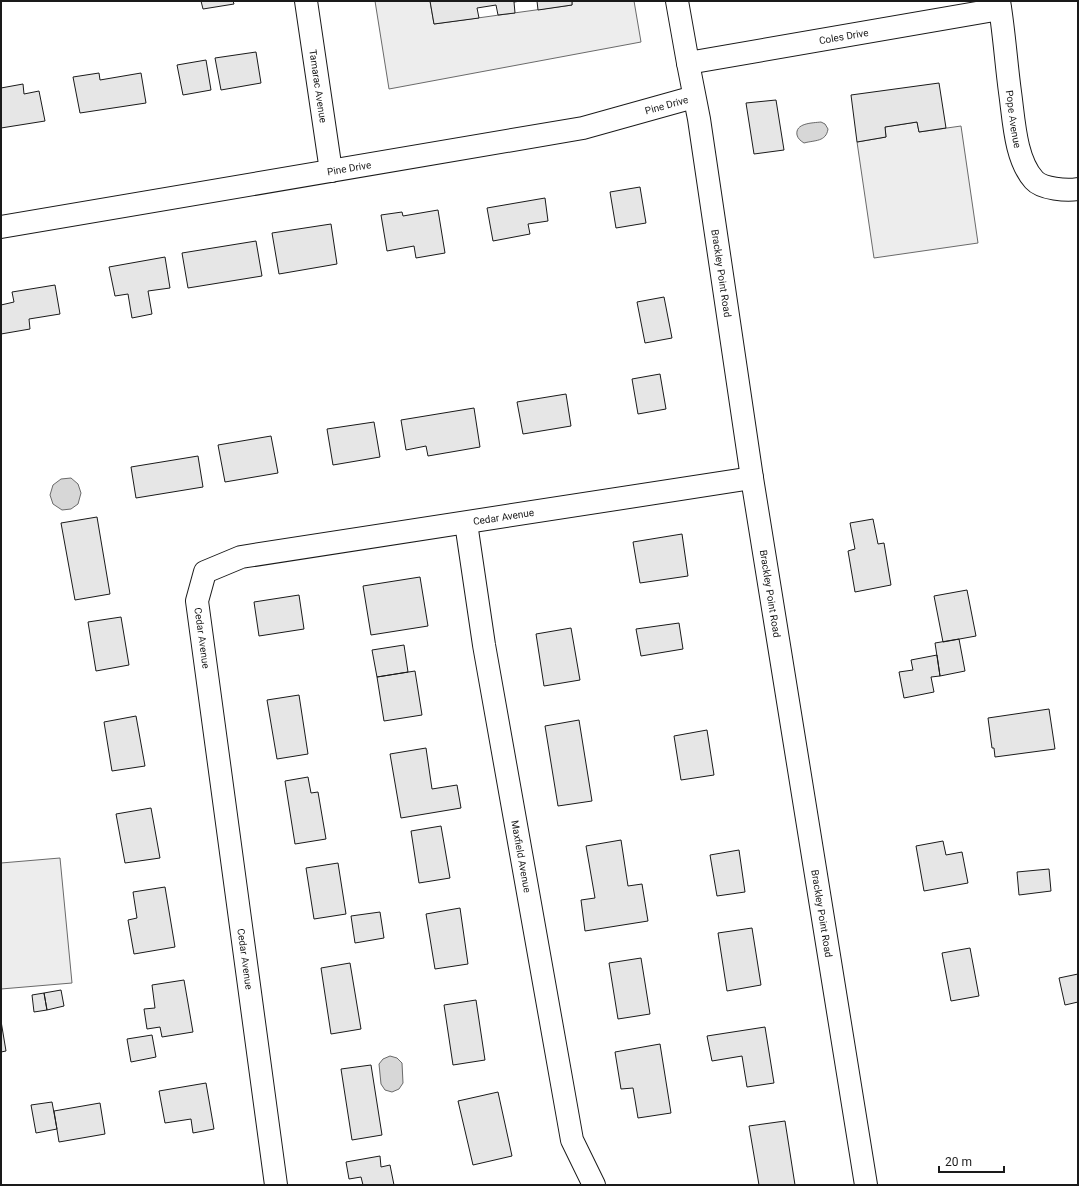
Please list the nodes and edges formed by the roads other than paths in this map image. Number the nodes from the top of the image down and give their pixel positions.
1 (306, 1) edge
2 (677, 1) edge
3 (999, 5) edge
4 (688, 63) junction
5 (694, 97) junction
6 (331, 172) junction
7 (1078, 190) edge
8 (1, 227) edge
9 (752, 478) junction
10 (466, 523) junction
11 (276, 1185) edge
12 (594, 1185) edge
13 (866, 1185) edge

1 - 6 street, Tamarac Avenue
2 - 4 street, Brackley Point Road
3 - 4 street, Coles Drive
3 - 7 street, Pope Avenue
4 - 5 street, Brackley Point Road
5 - 6 street, Pine Drive
5 - 9 street, Brackley Point Road
6 - 8 street, Pine Drive
9 - 10 street, Cedar Avenue
9 - 13 street, Brackley Point Road
10 - 11 street, Cedar Avenue
10 - 12 street, Maxfield Avenue

